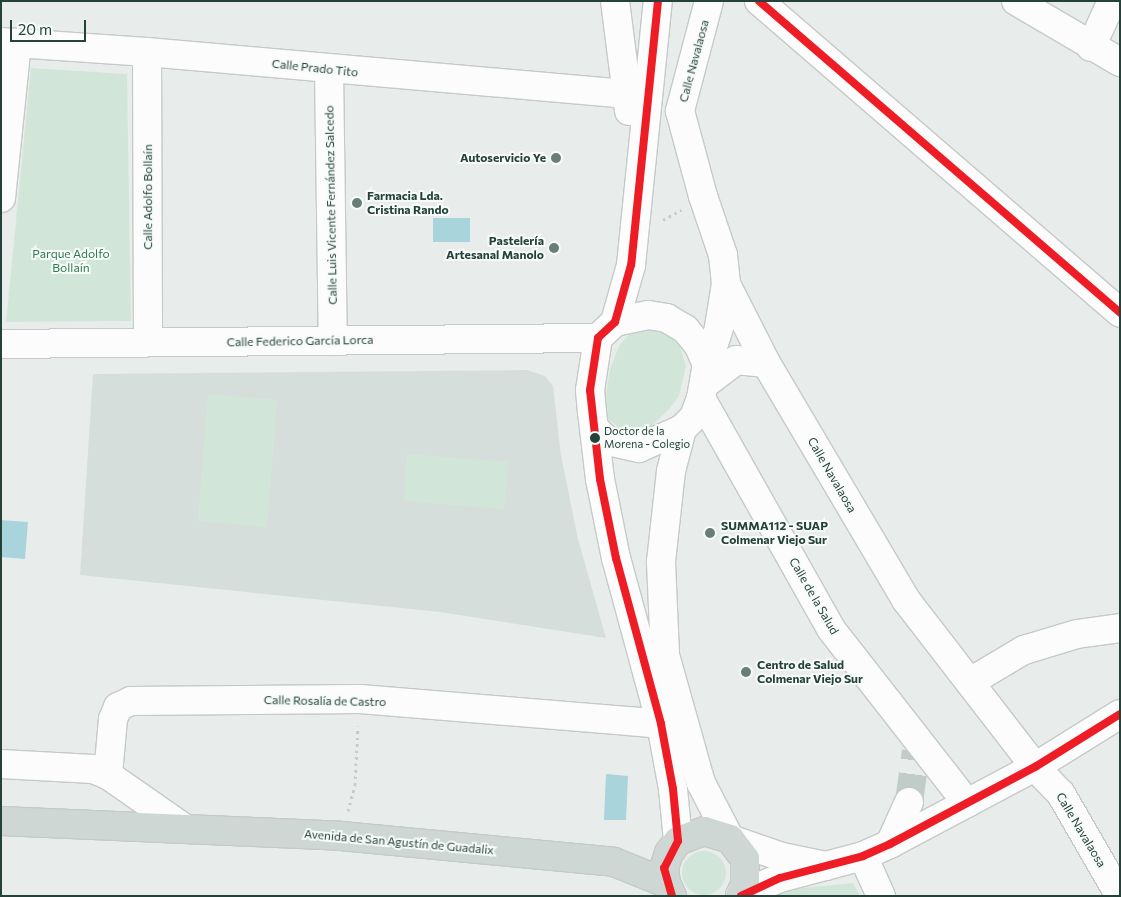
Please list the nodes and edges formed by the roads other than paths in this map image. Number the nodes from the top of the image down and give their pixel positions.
1 (615, 1) edge
2 (658, 1) edge
3 (709, 1) edge
4 (759, 1) edge
5 (1016, 1) edge
6 (1112, 1) edge
7 (9, 43) edge
8 (1091, 47) junction
9 (147, 52) junction
10 (1120, 62) edge
11 (328, 69) junction
12 (628, 94) junction
13 (1, 198) edge
14 (634, 230) junction
15 (726, 284) junction
16 (1120, 313) edge
17 (606, 330) junction
18 (333, 340) junction
19 (148, 342) junction
20 (1, 344) edge
21 (766, 363) junction
22 (705, 382) junction
23 (594, 428) junction
24 (682, 429) junction
25 (1120, 628) edge
26 (970, 682) junction
27 (1120, 714) edge
28 (661, 724) junction
29 (1, 764) edge
30 (1035, 767) junction
31 (108, 775) junction
32 (909, 802) tunnel mouth
33 (967, 803) junction
34 (1, 821) edge
35 (184, 828) junction
36 (730, 839) junction
37 (678, 841) junction
38 (890, 844) junction
39 (863, 856) junction
40 (614, 862) junction
41 (826, 866) junction
42 (666, 892) edge
43 (740, 896) edge
44 (881, 896) edge
45 (1120, 896) edge

1 - 12 street
2 - 14 street
3 - 15 street, Calle Navalaosa
4 - 16 street
5 - 8 street
6 - 8 street
7 - 9 street, Calle Prado Tito
7 - 13 street
8 - 10 street
9 - 11 street, Calle Prado Tito
9 - 19 street, Calle Adolfo Bollaín
11 - 12 street, Calle Prado Tito
11 - 18 street, Calle Luis Vicente Fernández Salcedo
12 - 14 street
14 - 17 street
15 - 21 street, Calle Navalaosa
15 - 22 street
17 - 18 street, Calle Federico García Lorca
17 - 22 street
17 - 23 street
18 - 19 street, Calle Federico García Lorca
19 - 20 street, Calle Federico García Lorca
21 - 22 street
21 - 26 street, Calle Navalaosa
22 - 24 street
22 - 33 street, Calle de la Salud
23 - 24 street
23 - 28 street
24 - 36 street
25 - 26 street
26 - 30 street, Calle Navalaosa
27 - 30 street
28 - 31 street, Calle Rosalía de Castro
28 - 37 street
29 - 31 street
30 - 33 street
30 - 45 street, Calle Navalaosa
31 - 35 street
32 - 38 street
33 - 38 street
34 - 35 main road, Avenida de San Agustín de Guadalix
35 - 40 main road, Avenida de San Agustín de Guadalix
36 - 37 main road, Avenida de San Agustín de Guadalix
36 - 41 street
36 - 43 main road
37 - 40 main road, Avenida de San Agustín de Guadalix
37 - 42 main road
38 - 39 street
39 - 41 street
39 - 44 street
40 - 42 main road, Avenida de San Agustín de Guadalix
41 - 43 street

